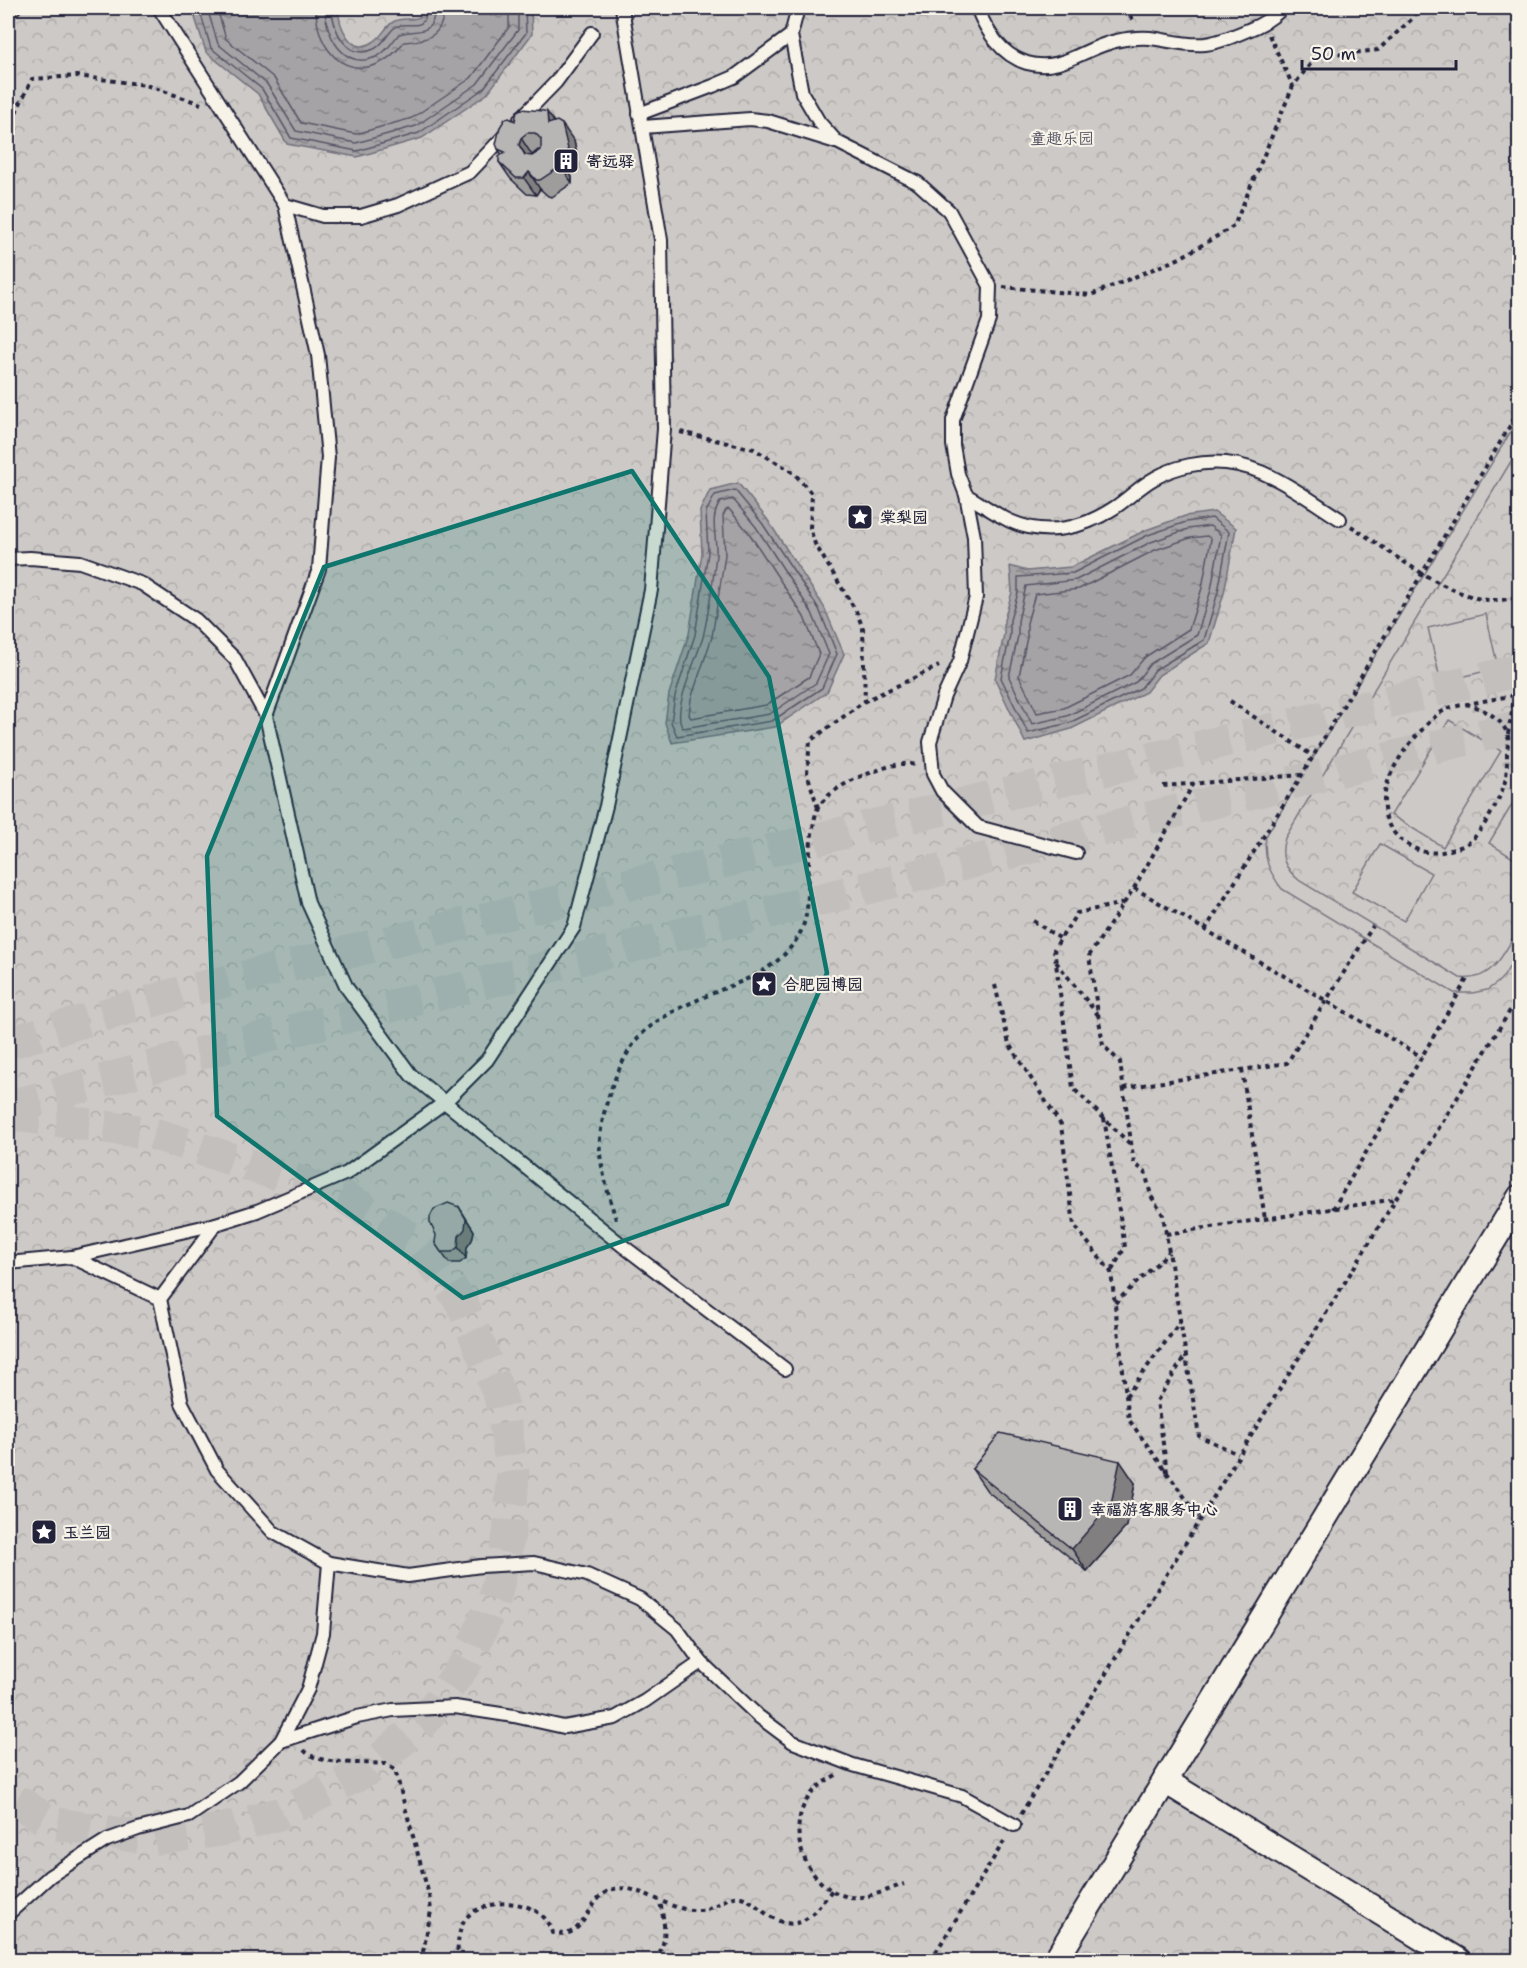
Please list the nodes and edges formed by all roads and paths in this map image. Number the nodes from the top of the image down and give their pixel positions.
1 (14, 8) edge
2 (159, 8) edge
3 (622, 8) edge
4 (798, 8) edge
5 (977, 8) edge
6 (1282, 8) edge
7 (1418, 8) edge
8 (8, 10) edge
9 (1263, 24) junction
10 (592, 33) dead end
11 (791, 35) junction
12 (1293, 86) junction
13 (639, 114) junction
14 (233, 127) junction
15 (643, 127) junction
16 (8, 129) edge
17 (837, 142) junction
18 (285, 205) junction
19 (990, 286) junction
20 (1520, 409) edge
21 (664, 429) junction
22 (966, 495) junction
23 (1340, 519) joint
24 (8, 560) edge
25 (1422, 572) junction
26 (1520, 597) edge
27 (960, 661) junction
28 (1517, 694) edge
29 (865, 701) junction
30 (1230, 701) dead end
31 (1466, 704) junction
32 (266, 716) junction
33 (1508, 735) junction
34 (1313, 756) junction
35 (933, 774) junction
36 (1302, 775) junction
37 (1194, 783) junction
38 (1163, 786) dead end
39 (818, 808) junction
40 (1076, 853) dead end
41 (1134, 888) junction
42 (1124, 903) junction
43 (1033, 921) dead end
44 (1373, 926) dead end
45 (1205, 930) junction
46 (1061, 939) junction
47 (1055, 961) junction
48 (1467, 979) dead end
49 (994, 985) dead end
50 (1520, 994) edge
51 (1326, 1001) junction
52 (1098, 1016) junction
53 (1422, 1057) junction
54 (1242, 1070) junction
55 (1124, 1088) junction
56 (445, 1102) junction
57 (1104, 1117) junction
58 (1132, 1145) junction
59 (1520, 1197) edge
60 (1396, 1199) junction
61 (1333, 1209) junction
62 (1265, 1219) junction
63 (216, 1224) junction
64 (1166, 1234) junction
65 (623, 1246) junction
66 (1170, 1252) junction
67 (72, 1257) junction
68 (8, 1263) edge
69 (1111, 1272) junction
70 (160, 1299) junction
71 (1115, 1303) junction
72 (1180, 1321) junction
73 (1186, 1355) junction
74 (785, 1369) dead end
75 (1126, 1396) junction
76 (1239, 1454) junction
77 (1167, 1472) junction
78 (1199, 1517) junction
79 (329, 1563) junction
80 (701, 1662) junction
81 (295, 1737) junction
82 (281, 1741) junction
83 (853, 1765) junction
84 (1165, 1781) junction
85 (1014, 1825) junction
86 (904, 1884) dead end
87 (833, 1889) junction
88 (659, 1901) junction
89 (8, 1914) edge
90 (425, 1960) edge
91 (457, 1960) edge
92 (652, 1960) edge
93 (932, 1960) edge
94 (1056, 1960) edge
95 (1458, 1960) edge

1 - 8 lane
2 - 14 lane
3 - 13 lane
4 - 11 lane
5 - 9 lane
6 - 9 lane
7 - 12 path
9 - 12 path
10 - 18 lane
11 - 13 lane
11 - 17 lane
12 - 19 path
13 - 15 lane
14 - 16 path
14 - 18 lane
15 - 17 lane
15 - 21 lane
17 - 19 lane
18 - 32 lane
19 - 22 lane
20 - 25 path
21 - 29 path
21 - 56 lane
22 - 23 lane
22 - 27 lane
23 - 25 path
24 - 32 lane
25 - 26 path
25 - 34 path
27 - 29 path
27 - 35 lane
28 - 31 path
28 - 33 path
29 - 39 path
30 - 34 path
31 - 33 path
31 - 33 path
32 - 56 lane
34 - 36 path
35 - 39 path
35 - 40 lane
36 - 37 path
36 - 45 path
37 - 38 path
37 - 41 path
39 - 65 path
41 - 42 path
41 - 45 path
42 - 46 path
42 - 52 path
43 - 46 path
44 - 51 path
45 - 51 path
46 - 47 path
47 - 52 path
47 - 57 path
48 - 53 path
49 - 69 path
50 - 60 path
51 - 53 path
51 - 54 path
52 - 55 path
53 - 61 path
54 - 55 path
54 - 62 path
55 - 58 path
56 - 63 lane
56 - 65 lane
57 - 58 path
57 - 69 path
58 - 64 path
59 - 84 street
60 - 61 path
60 - 76 path
61 - 62 path
62 - 64 path
63 - 67 lane
63 - 70 lane
64 - 66 path
65 - 74 lane
66 - 71 path
66 - 72 path
67 - 68 lane
67 - 70 lane
69 - 71 path
70 - 79 lane
71 - 75 path
72 - 73 path
72 - 75 path
73 - 76 path
73 - 77 path
75 - 77 path
76 - 78 path
77 - 78 path
78 - 85 path
79 - 80 lane
79 - 82 lane
80 - 81 lane
80 - 83 lane
81 - 82 lane
81 - 90 path
82 - 89 lane
83 - 85 lane
83 - 87 path
84 - 94 street
84 - 95 street
85 - 93 path
86 - 87 path
87 - 88 path
88 - 91 path
88 - 92 path

